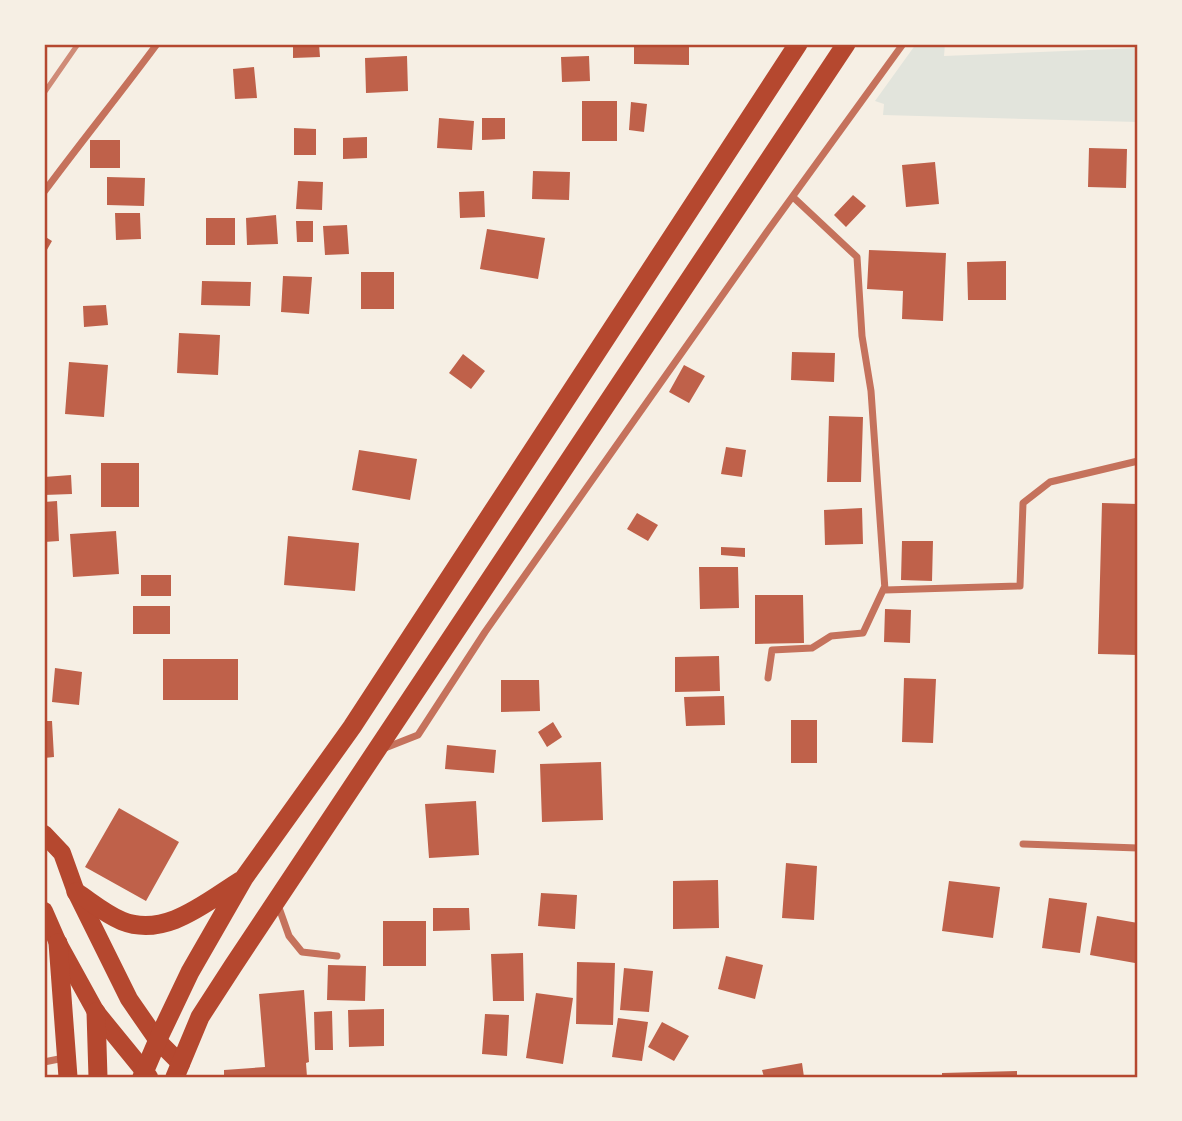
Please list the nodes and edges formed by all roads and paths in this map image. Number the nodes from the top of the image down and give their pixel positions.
1 (157, 44) edge
2 (798, 44) edge
3 (846, 44) edge
4 (903, 44) edge
5 (44, 192) edge
6 (793, 197) junction
7 (1138, 461) edge
8 (884, 588) junction
9 (768, 678) dead end
10 (374, 752) junction
11 (44, 834) edge
12 (1023, 844) dead end
13 (1138, 848) edge
14 (244, 878) junction
15 (76, 891) junction
16 (276, 901) junction
17 (44, 911) edge
18 (58, 943) junction
19 (337, 956) dead end
20 (96, 1012) junction
21 (158, 1041) junction
22 (67, 1057) junction
23 (44, 1062) edge
24 (178, 1071) edge
25 (145, 1076) edge
26 (68, 1077) edge
27 (98, 1077) edge

1 - 5 street
2 - 14 highway
3 - 10 highway
4 - 6 street
6 - 8 street
6 - 10 street
7 - 8 street
8 - 9 street
10 - 16 highway
11 - 15 main road
12 - 13 street
14 - 15 highway
14 - 21 highway
15 - 21 main road
16 - 19 street
16 - 24 highway
17 - 18 main road
18 - 20 main road
18 - 22 highway
20 - 25 main road
20 - 27 highway
21 - 24 main road
21 - 25 highway
22 - 23 street
22 - 26 highway

